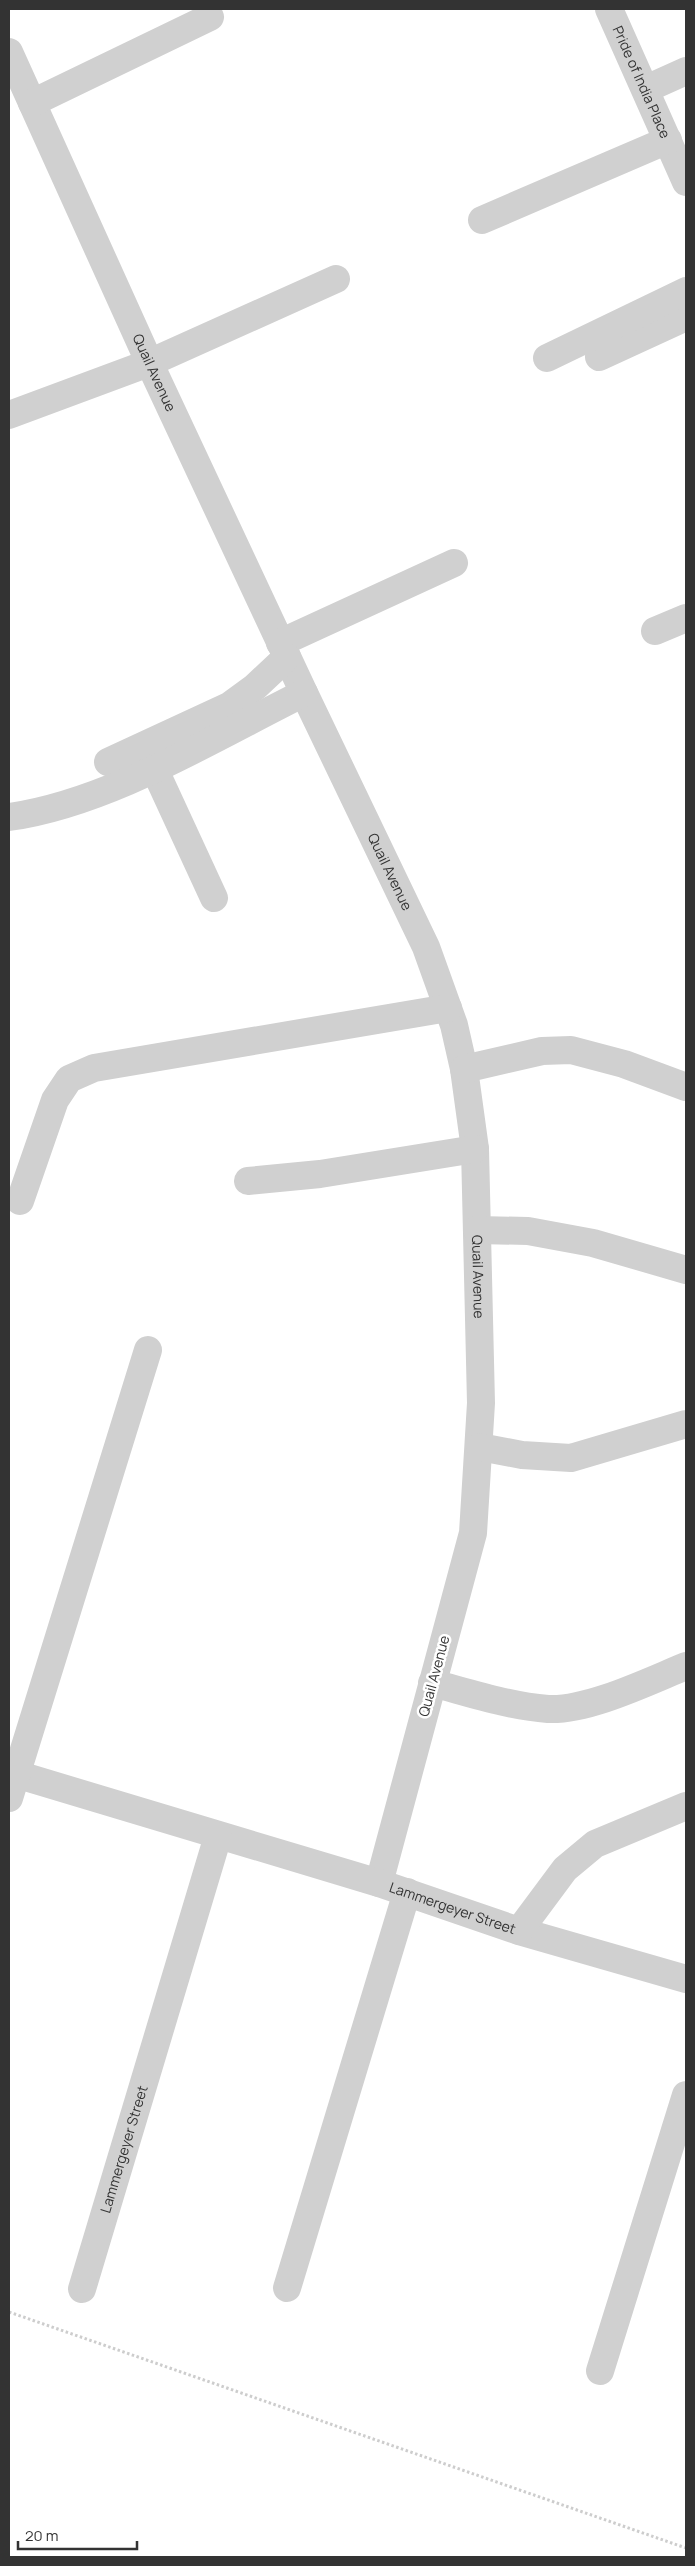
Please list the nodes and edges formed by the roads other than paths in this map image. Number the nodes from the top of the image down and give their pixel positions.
1 (610, 9) edge
2 (210, 17) dead end
3 (9, 52) edge
4 (686, 71) edge
5 (646, 89) junction
6 (32, 103) junction
7 (668, 140) junction
8 (686, 182) edge
9 (482, 220) dead end
10 (336, 279) dead end
11 (686, 292) edge
12 (686, 316) edge
13 (599, 357) dead end
14 (547, 358) dead end
15 (149, 363) junction
16 (9, 415) edge
17 (454, 563) dead end
18 (686, 618) edge
19 (655, 631) dead end
20 (284, 650) junction
21 (304, 693) junction
22 (108, 762) dead end
23 (154, 768) junction
24 (9, 817) edge
25 (214, 898) dead end
26 (448, 1008) junction
27 (464, 1069) junction
28 (686, 1088) edge
29 (475, 1149) junction
30 (248, 1182) dead end
31 (20, 1201) dead end
32 (477, 1230) junction
33 (686, 1270) edge
34 (148, 1350) dead end
35 (686, 1424) edge
36 (480, 1447) junction
37 (686, 1666) edge
38 (432, 1683) junction
39 (11, 1781) edge
40 (686, 1806) edge
41 (218, 1836) junction
42 (379, 1883) junction
43 (407, 1892) junction
44 (519, 1931) junction
45 (686, 1979) edge
46 (686, 2095) edge
47 (287, 2288) dead end
48 (82, 2289) dead end
49 (600, 2371) dead end

1 - 5 street, Pride of India Place
2 - 6 street
3 - 6 street, Quail Avenue
4 - 5 street
5 - 7 street, Pride of India Place
6 - 15 street, Quail Avenue
7 - 8 street, Pride of India Place
7 - 9 street
10 - 15 street
11 - 14 street
12 - 13 street
15 - 16 street
15 - 20 street, Quail Avenue
17 - 20 street
18 - 19 street
20 - 21 street, Quail Avenue
20 - 22 street
21 - 23 street
21 - 26 street, Quail Avenue
23 - 24 street
23 - 25 street
26 - 27 street, Quail Avenue
26 - 31 street
27 - 28 street
27 - 29 street, Quail Avenue
29 - 30 street
29 - 32 street, Quail Avenue
32 - 33 street
32 - 36 street, Quail Avenue
34 - 39 street
35 - 36 street
36 - 38 street, Quail Avenue
37 - 38 street
38 - 42 street, Quail Avenue
39 - 41 street, Lammergeyer Street
40 - 44 street
41 - 42 street, Lammergeyer Street
41 - 48 street, Lammergeyer Street
42 - 43 street, Lammergeyer Street
43 - 44 street, Lammergeyer Street
43 - 47 street
44 - 45 street, Lammergeyer Street
46 - 49 street

